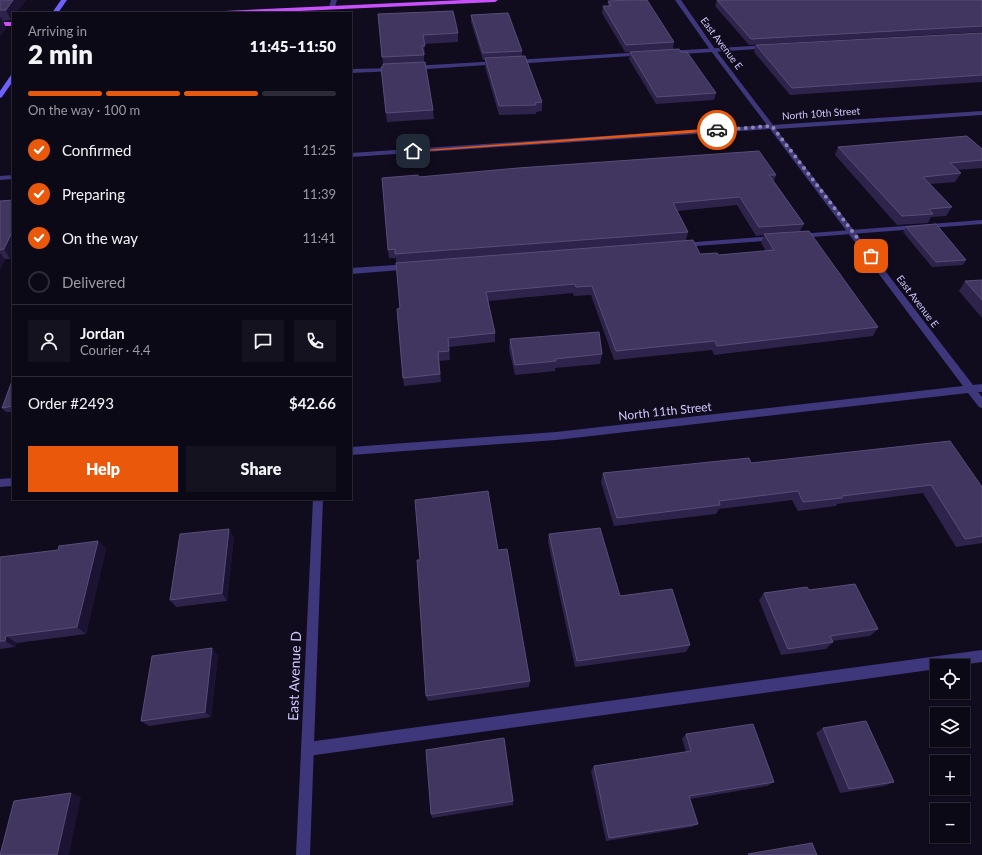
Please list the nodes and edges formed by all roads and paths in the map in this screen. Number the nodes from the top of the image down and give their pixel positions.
1 (64, 0) edge
2 (334, 0) edge
3 (495, 0) edge
4 (678, 0) edge
5 (332, 10) edge
6 (56, 12) edge
7 (260, 12) edge
8 (0, 24) edge
9 (12, 24) edge
10 (776, 47) edge
11 (713, 50) junction
12 (658, 53) edge
13 (650, 54) edge
14 (406, 68) edge
15 (398, 69) edge
16 (352, 71) edge
17 (12, 78) edge
18 (0, 96) edge
19 (982, 113) edge
20 (772, 126) junction
21 (352, 155) edge
22 (0, 178) edge
23 (12, 178) edge
24 (982, 222) edge
25 (853, 232) junction
26 (678, 246) edge
27 (415, 266) edge
28 (352, 271) edge
29 (982, 388) edge
30 (972, 390) junction
31 (982, 404) edge
32 (352, 451) edge
33 (12, 482) edge
34 (0, 483) edge
35 (318, 500) edge
36 (982, 656) edge
37 (308, 749) junction
38 (303, 855) edge

1 - 6 street
2 - 5 street
3 - 5 main road
4 - 11 street, East Avenue E
5 - 7 main road
8 - 9 main road
10 - 11 street
11 - 12 street
11 - 20 street, East Avenue E
13 - 14 street
15 - 16 street
17 - 18 street
19 - 20 street, North 10th Street
20 - 21 street, North 10th Street
20 - 25 street, East Avenue E
22 - 23 street
24 - 25 street
25 - 26 street
25 - 30 street, East Avenue E
27 - 28 street
29 - 30 street, North 11th Street
30 - 31 street, East Avenue E
30 - 32 street, North 11th Street
33 - 34 street
35 - 37 street, East Avenue D
36 - 37 street
37 - 38 street, East Avenue D

